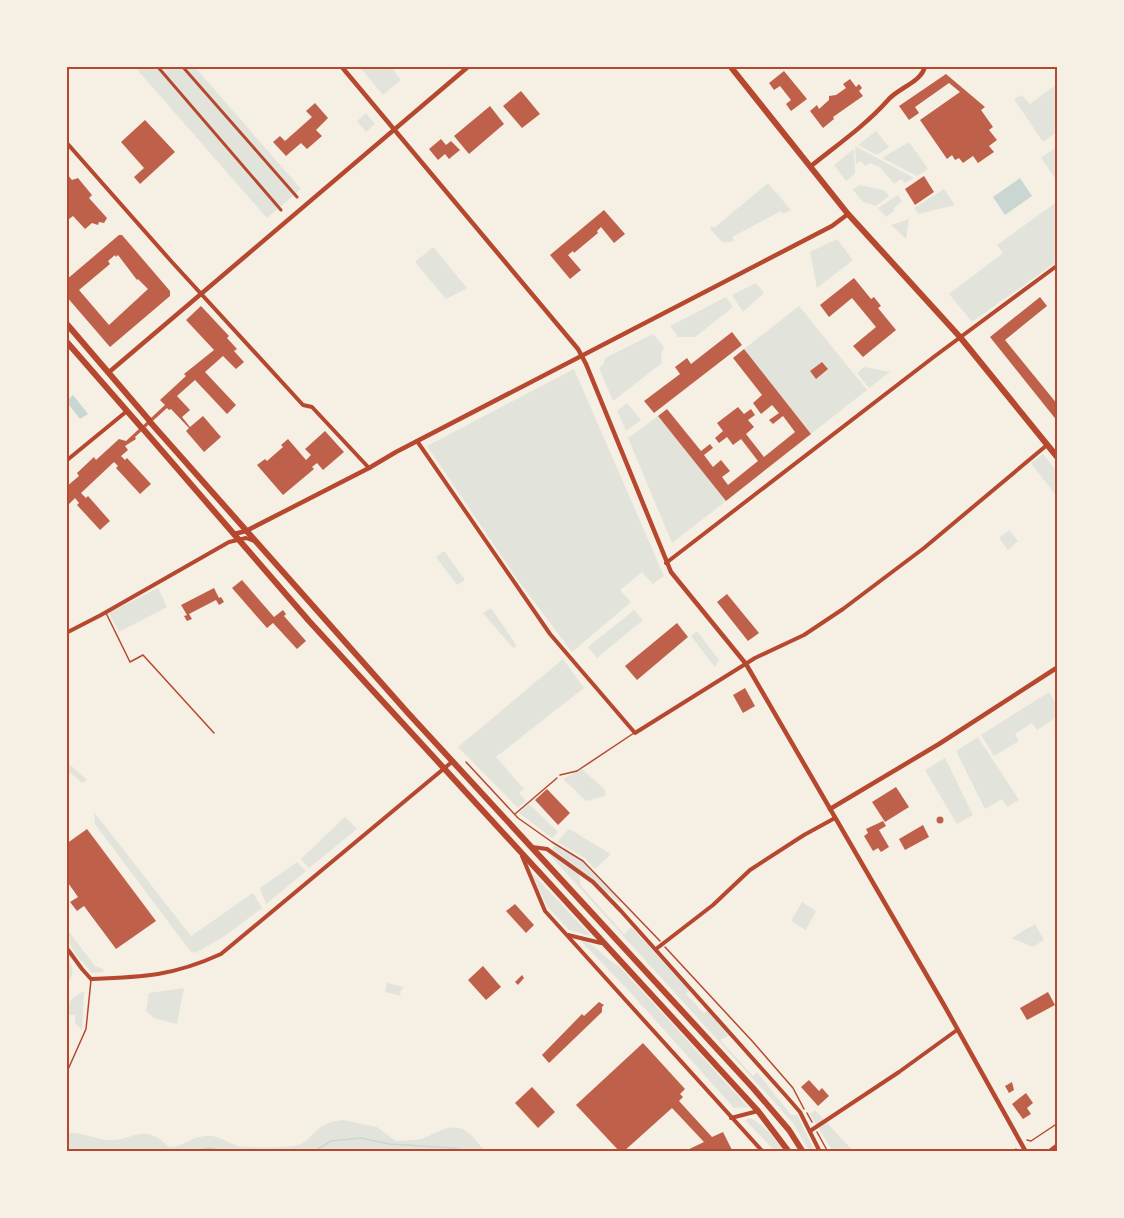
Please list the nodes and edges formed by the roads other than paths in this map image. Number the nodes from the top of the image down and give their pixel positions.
1 (157, 66) edge
2 (182, 66) edge
3 (341, 66) edge
4 (469, 66) edge
5 (730, 66) edge
6 (925, 66) edge
7 (394, 129) junction
8 (66, 142) edge
9 (811, 166) junction
10 (297, 197) dead end
11 (281, 210) dead end
12 (848, 214) junction
13 (1058, 265) edge
14 (201, 294) junction
15 (66, 323) edge
16 (960, 337) junction
17 (66, 341) edge
18 (581, 355) junction
19 (108, 373) junction
20 (127, 411) junction
21 (417, 441) junction
22 (1048, 445) junction
23 (1058, 458) edge
24 (66, 461) edge
25 (369, 468) junction
26 (208, 488) junction
27 (200, 495) junction
28 (246, 531) junction
29 (236, 536) junction
30 (255, 542) junction
31 (666, 562) junction
32 (106, 612) junction
33 (318, 613) junction
34 (309, 621) junction
35 (66, 633) edge
36 (746, 664) junction
37 (1058, 667) edge
38 (408, 713) junction
39 (399, 721) junction
40 (214, 733) dead end
41 (635, 733) junction
42 (453, 761) junction
43 (444, 770) junction
44 (560, 775) road end
45 (830, 809) junction
46 (835, 818) junction
47 (511, 825) junction
48 (502, 833) junction
49 (531, 847) junction
50 (520, 853) junction
51 (567, 935) junction
52 (602, 943) junction
53 (66, 947) edge
54 (656, 949) junction
55 (92, 979) junction
56 (957, 1030) junction
57 (66, 1074) edge
58 (758, 1111) junction
59 (732, 1118) junction
60 (810, 1131) junction
61 (1058, 1146) edge
62 (763, 1152) edge
63 (789, 1152) edge
64 (803, 1152) edge
65 (820, 1152) edge
66 (1026, 1152) edge
67 (1050, 1152) edge

1 - 11 street
2 - 10 street
3 - 7 street
4 - 7 street
5 - 9 main road
6 - 9 street
7 - 14 street
7 - 18 street
8 - 14 street
9 - 12 main road
12 - 16 main road
12 - 18 street
13 - 16 street
14 - 19 street
14 - 25 street
15 - 19 main road
16 - 22 main road
16 - 31 street
17 - 20 main road
18 - 21 street
18 - 31 street
19 - 26 main road
20 - 24 street
20 - 27 main road
21 - 25 street
21 - 41 street
22 - 23 main road
22 - 36 street
25 - 28 street
26 - 27 main road
26 - 28 main road
27 - 29 main road
28 - 29 street
28 - 30 main road
29 - 30 street
29 - 32 street
29 - 34 main road
30 - 33 main road
31 - 36 street
32 - 35 street
32 - 40 lane
33 - 34 main road
33 - 38 main road
34 - 39 main road
36 - 41 street
36 - 45 street
37 - 45 street
38 - 39 main road
38 - 42 main road
39 - 43 main road
41 - 44 lane
42 - 43 street
42 - 47 main road
43 - 48 main road
43 - 55 street
45 - 46 street
46 - 54 street
46 - 56 street
47 - 48 main road
47 - 49 main road
48 - 50 main road
49 - 54 street
49 - 64 main road
50 - 51 street
50 - 52 main road
51 - 52 street
51 - 59 street
52 - 58 main road
53 - 55 street
54 - 60 street
55 - 57 lane
56 - 60 street
56 - 66 street
58 - 59 street
58 - 63 main road
59 - 62 street
60 - 65 street
61 - 67 main road

